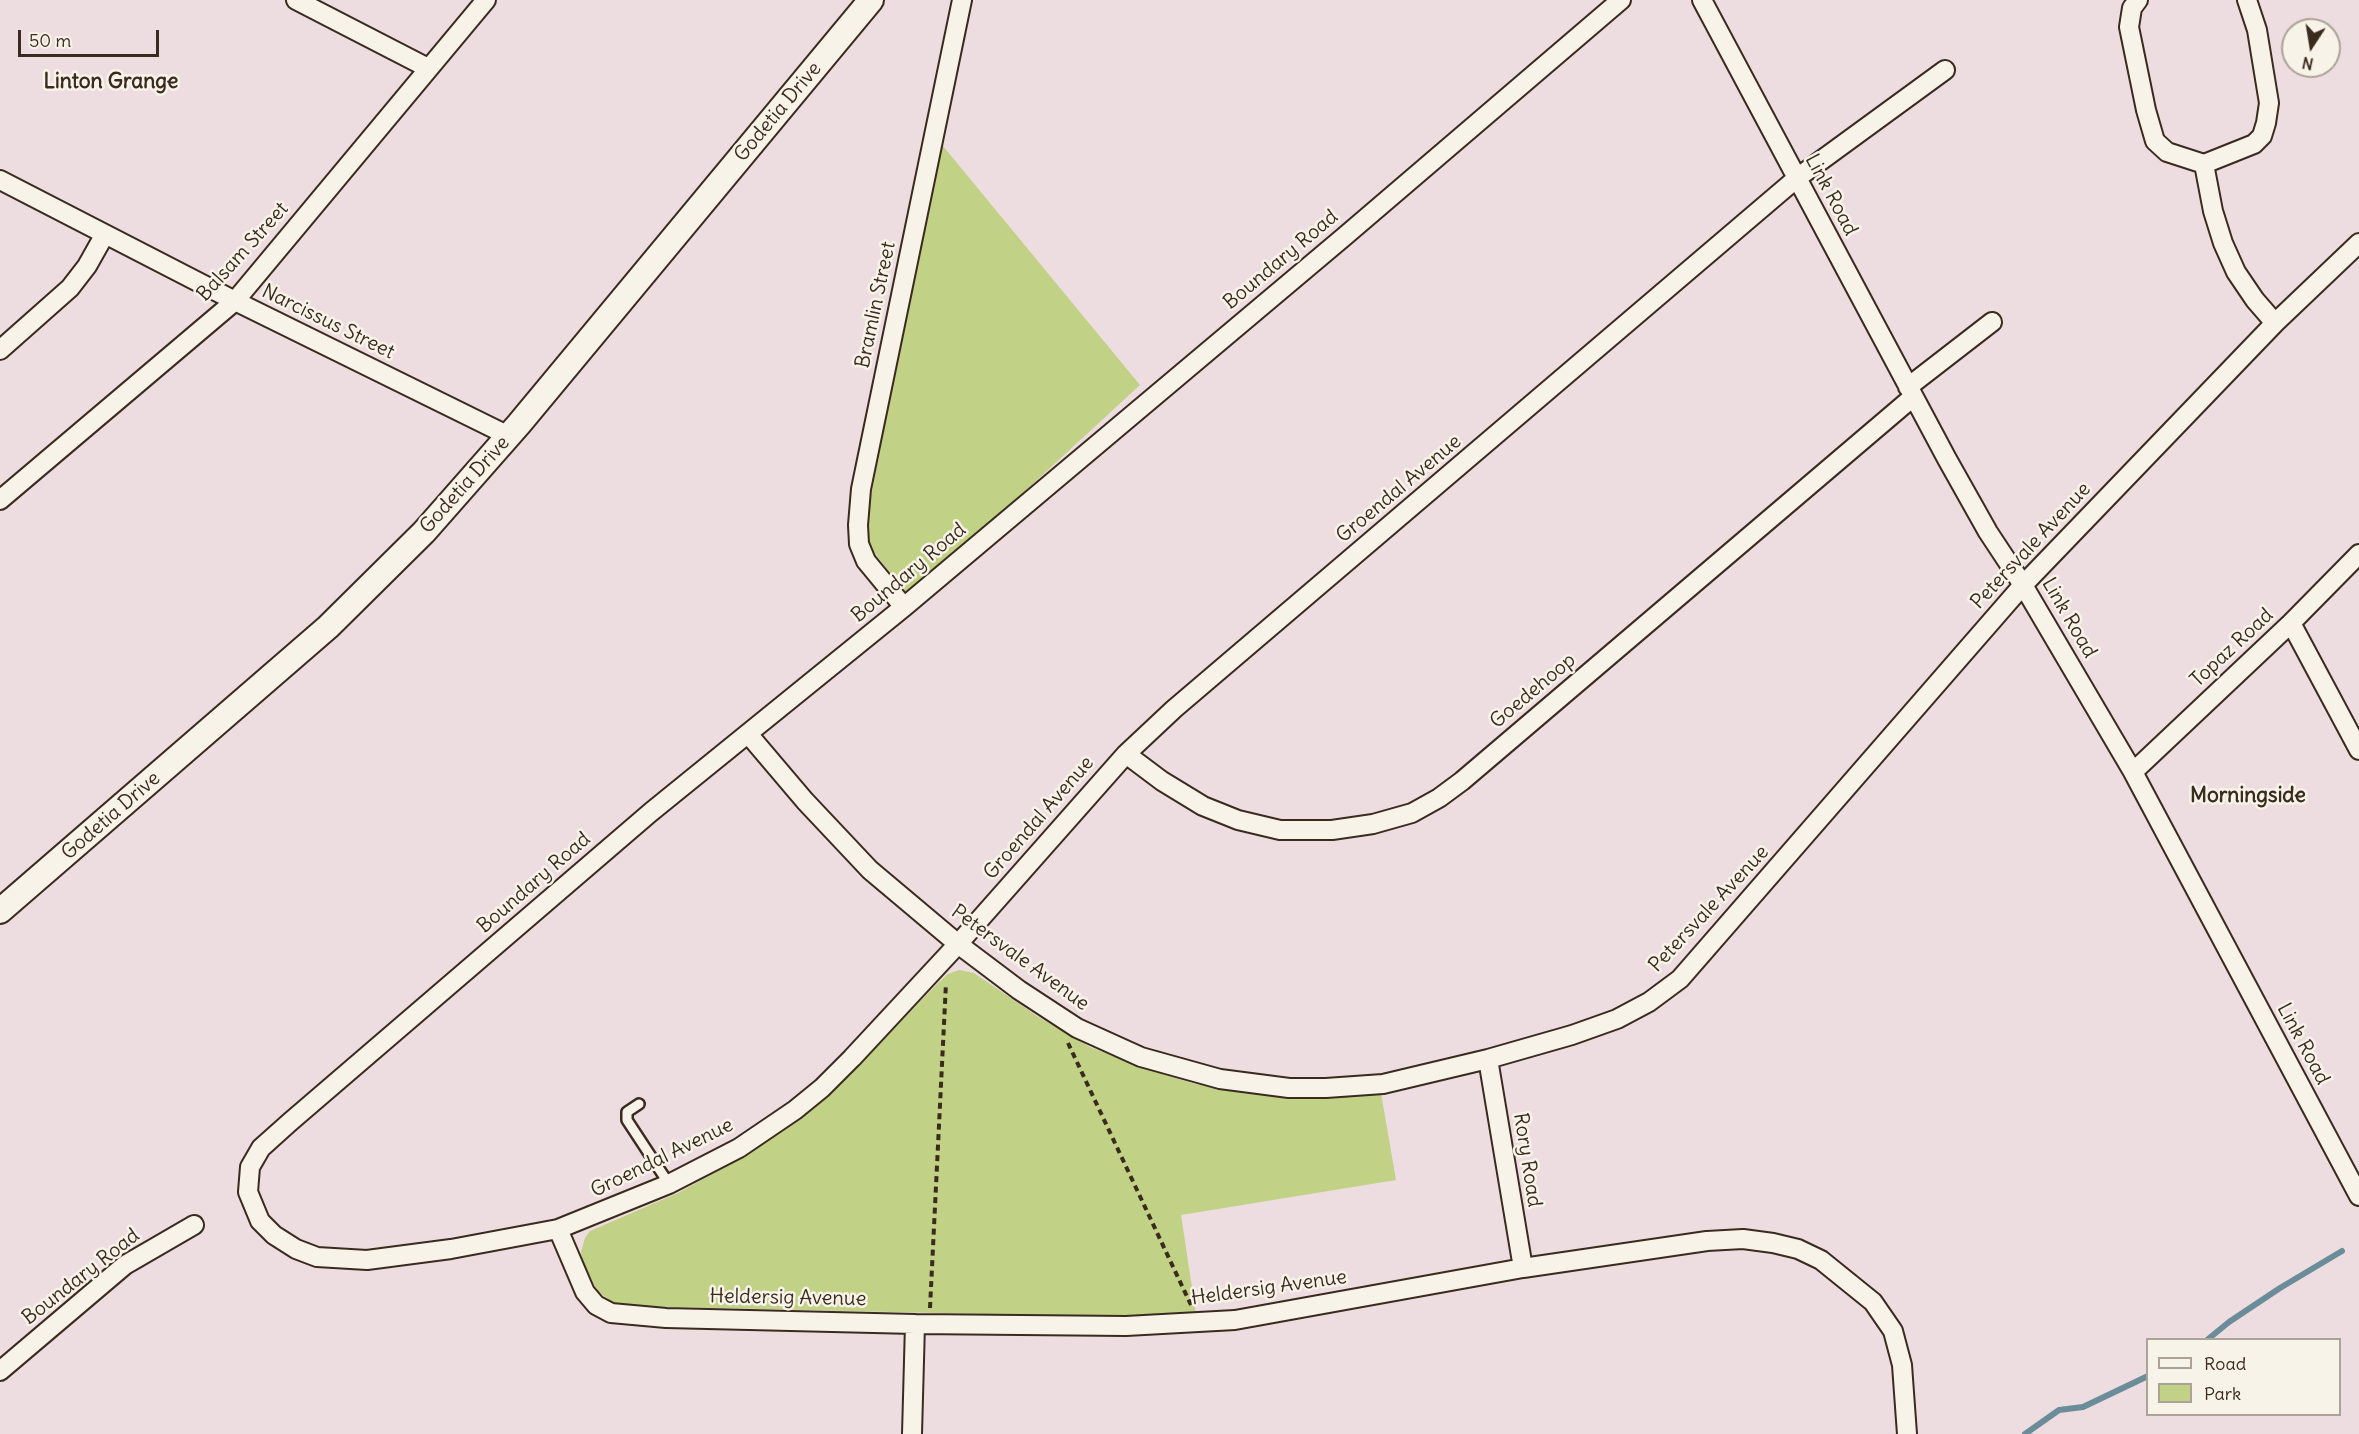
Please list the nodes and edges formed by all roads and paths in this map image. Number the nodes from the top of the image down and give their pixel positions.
1 (296, 0) edge
2 (486, 0) edge
3 (871, 0) edge
4 (962, 0) edge
5 (1621, 0) edge
6 (1702, 0) edge
7 (2138, 0) edge
8 (2247, 0) edge
9 (428, 68) junction
10 (1945, 70) dead end
11 (2204, 164) junction
12 (1797, 178) junction
13 (0, 180) edge
14 (105, 234) junction
15 (2359, 243) edge
16 (235, 301) junction
17 (1992, 322) dead end
18 (2275, 323) junction
19 (0, 350) edge
20 (1911, 392) junction
21 (508, 436) junction
22 (0, 500) edge
23 (2359, 554) edge
24 (2024, 585) junction
25 (904, 607) junction
26 (2291, 623) junction
27 (749, 735) junction
28 (2359, 750) edge
29 (1126, 754) junction
30 (2133, 772) junction
31 (0, 911) edge
32 (952, 950) junction
33 (1054, 1013) junction
34 (1488, 1059) junction
35 (639, 1104) dead end
36 (669, 1184) junction
37 (248, 1192) joint
38 (2359, 1196) edge
39 (194, 1226) dead end
40 (558, 1229) junction
41 (1523, 1268) junction
42 (1200, 1322) junction
43 (922, 1324) junction
44 (0, 1371) edge
45 (912, 1434) edge
46 (1907, 1434) edge

1 - 9 street
2 - 9 street, Balsam Street
3 - 21 street, Godetia Drive
4 - 25 street, Bramlin Street
5 - 25 street, Boundary Road
6 - 12 street, Link Road
7 - 11 street
8 - 11 street
9 - 16 street, Balsam Street
10 - 12 street, Groendal Avenue
11 - 18 street
12 - 20 street, Link Road
12 - 29 street, Groendal Avenue
13 - 14 street, Narcissus Street
14 - 16 street, Narcissus Street
14 - 19 street
15 - 18 street, Petersvale Avenue
16 - 21 street, Narcissus Street
16 - 22 street, Balsam Street
17 - 20 street, Goedehoop
18 - 24 street, Petersvale Avenue
20 - 24 street, Link Road
20 - 29 street, Goedehoop
21 - 31 street, Godetia Drive
23 - 26 street, Topaz Road
24 - 30 street, Link Road
24 - 34 street, Petersvale Avenue
25 - 27 street, Boundary Road
26 - 28 street
26 - 30 street, Topaz Road
27 - 32 street, Petersvale Avenue
27 - 37 street, Boundary Road
29 - 32 street, Groendal Avenue
30 - 38 street, Link Road
32 - 33 street, Petersvale Avenue
32 - 36 street, Groendal Avenue
32 - 43 path
33 - 34 street, Petersvale Avenue
33 - 42 path
34 - 41 street, Rory Road
35 - 36 lane
36 - 40 street, Groendal Avenue
37 - 40 street, Groendal Avenue
39 - 44 street, Boundary Road
40 - 43 street, Heldersig Avenue
41 - 42 street, Heldersig Avenue
41 - 46 street, Heldersig Avenue
42 - 43 street, Heldersig Avenue
43 - 45 street

